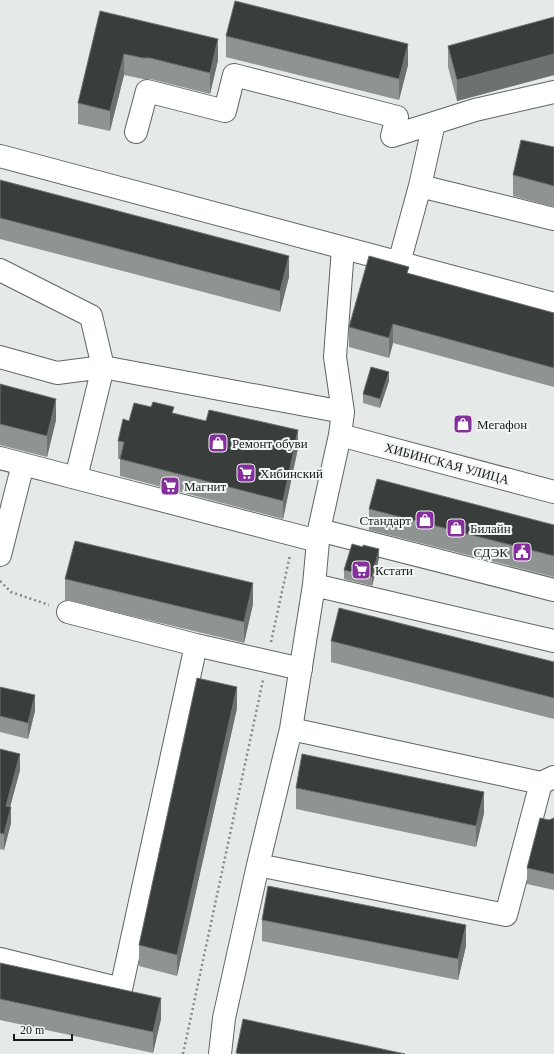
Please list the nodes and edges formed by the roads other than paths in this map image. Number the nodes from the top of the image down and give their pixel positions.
1 (554, 92) edge
2 (434, 123) junction
3 (136, 132) dead end
4 (0, 156) edge
5 (420, 186) junction
6 (554, 219) edge
7 (343, 248) junction
8 (399, 263) junction
9 (0, 270) edge
10 (554, 304) edge
11 (0, 357) edge
12 (103, 367) junction
13 (343, 412) junction
14 (340, 435) junction
15 (0, 458) edge
16 (23, 464) junction
17 (76, 478) junction
18 (554, 492) edge
19 (319, 536) junction
20 (0, 555) edge
21 (314, 585) junction
22 (554, 590) edge
23 (68, 612) road end
24 (554, 641) edge
25 (196, 645) junction
26 (301, 669) junction
27 (291, 729) junction
28 (547, 780) edge
29 (258, 866) junction
30 (0, 959) edge
31 (224, 1018) junction
32 (247, 1023) edge
33 (220, 1054) edge

1 - 2 street
2 - 3 street
2 - 5 street
4 - 7 street
5 - 6 street
5 - 8 street
7 - 8 street
7 - 13 street
8 - 10 street
9 - 12 street
11 - 12 street
12 - 13 street
12 - 17 street
13 - 14 street
14 - 18 street, ХИБИНСКАЯ УЛИЦА
14 - 19 street
15 - 16 street
16 - 17 street
16 - 20 street
17 - 19 street
19 - 21 street
19 - 22 street
21 - 24 street
21 - 26 street
23 - 25 street
25 - 26 street
25 - 30 street
26 - 27 street
27 - 28 street
27 - 29 street
28 - 29 street
29 - 31 street
31 - 32 street
31 - 33 street

